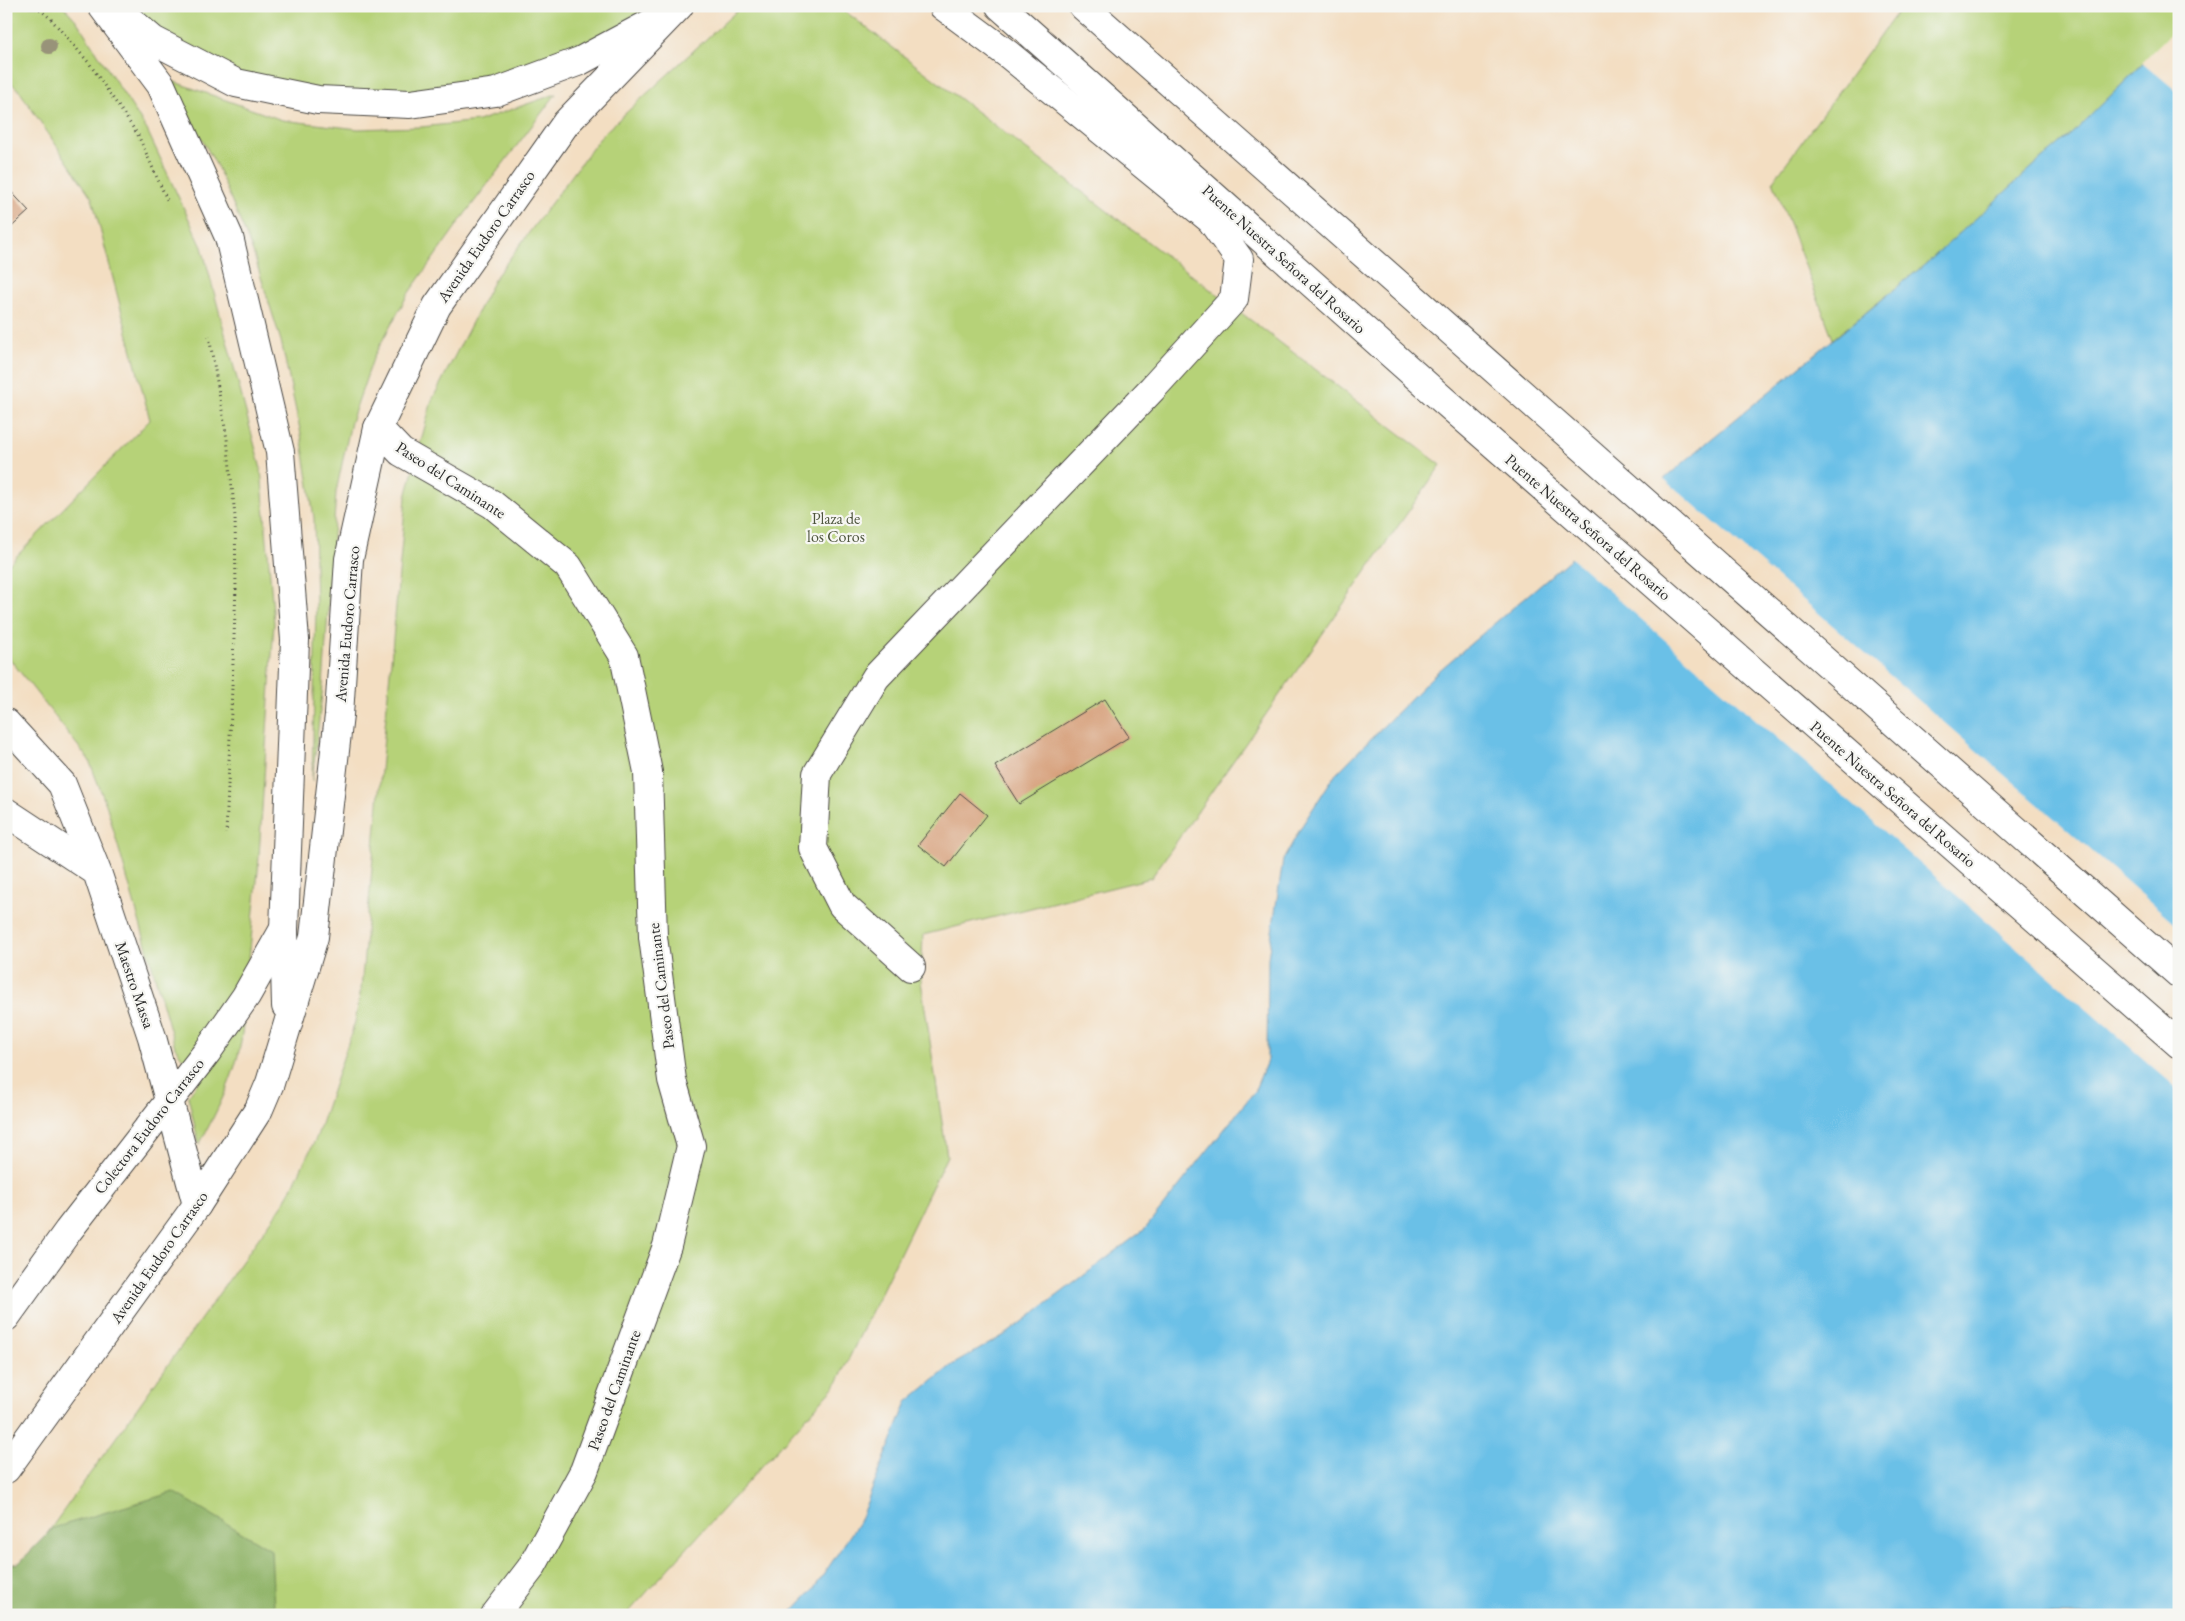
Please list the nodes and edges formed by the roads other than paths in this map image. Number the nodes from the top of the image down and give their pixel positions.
1 (102, 6) edge
2 (113, 6) edge
3 (943, 6) edge
4 (1000, 6) edge
5 (1083, 6) edge
6 (676, 9) edge
7 (378, 428) junction
8 (6, 723) edge
9 (6, 812) edge
10 (97, 872) junction
11 (284, 929) junction
12 (911, 967) dead end
13 (2179, 974) edge
14 (286, 1032) junction
15 (2179, 1044) edge
16 (168, 1100) junction
17 (197, 1205) junction
18 (6, 1317) edge
19 (6, 1469) edge
20 (495, 1615) edge

1 - 11 main road, Avenida Eudoro Carrasco
2 - 6 main road, Avenida Eudoro Carrasco
3 - 12 main road
4 - 15 main road, Puente Nuestra Señora del Rosario
5 - 13 main road
6 - 7 main road, Avenida Eudoro Carrasco
7 - 14 main road, Avenida Eudoro Carrasco
7 - 20 main road, Paseo del Caminante
8 - 10 main road, Maestro Massa
9 - 10 main road
10 - 16 main road, Maestro Massa
11 - 14 main road, Avenida Eudoro Carrasco
11 - 16 main road, Colectora Eudoro Carrasco
14 - 17 main road, Avenida Eudoro Carrasco
16 - 17 main road, Maestro Massa
16 - 18 main road, Colectora Eudoro Carrasco
17 - 19 main road, Avenida Eudoro Carrasco

